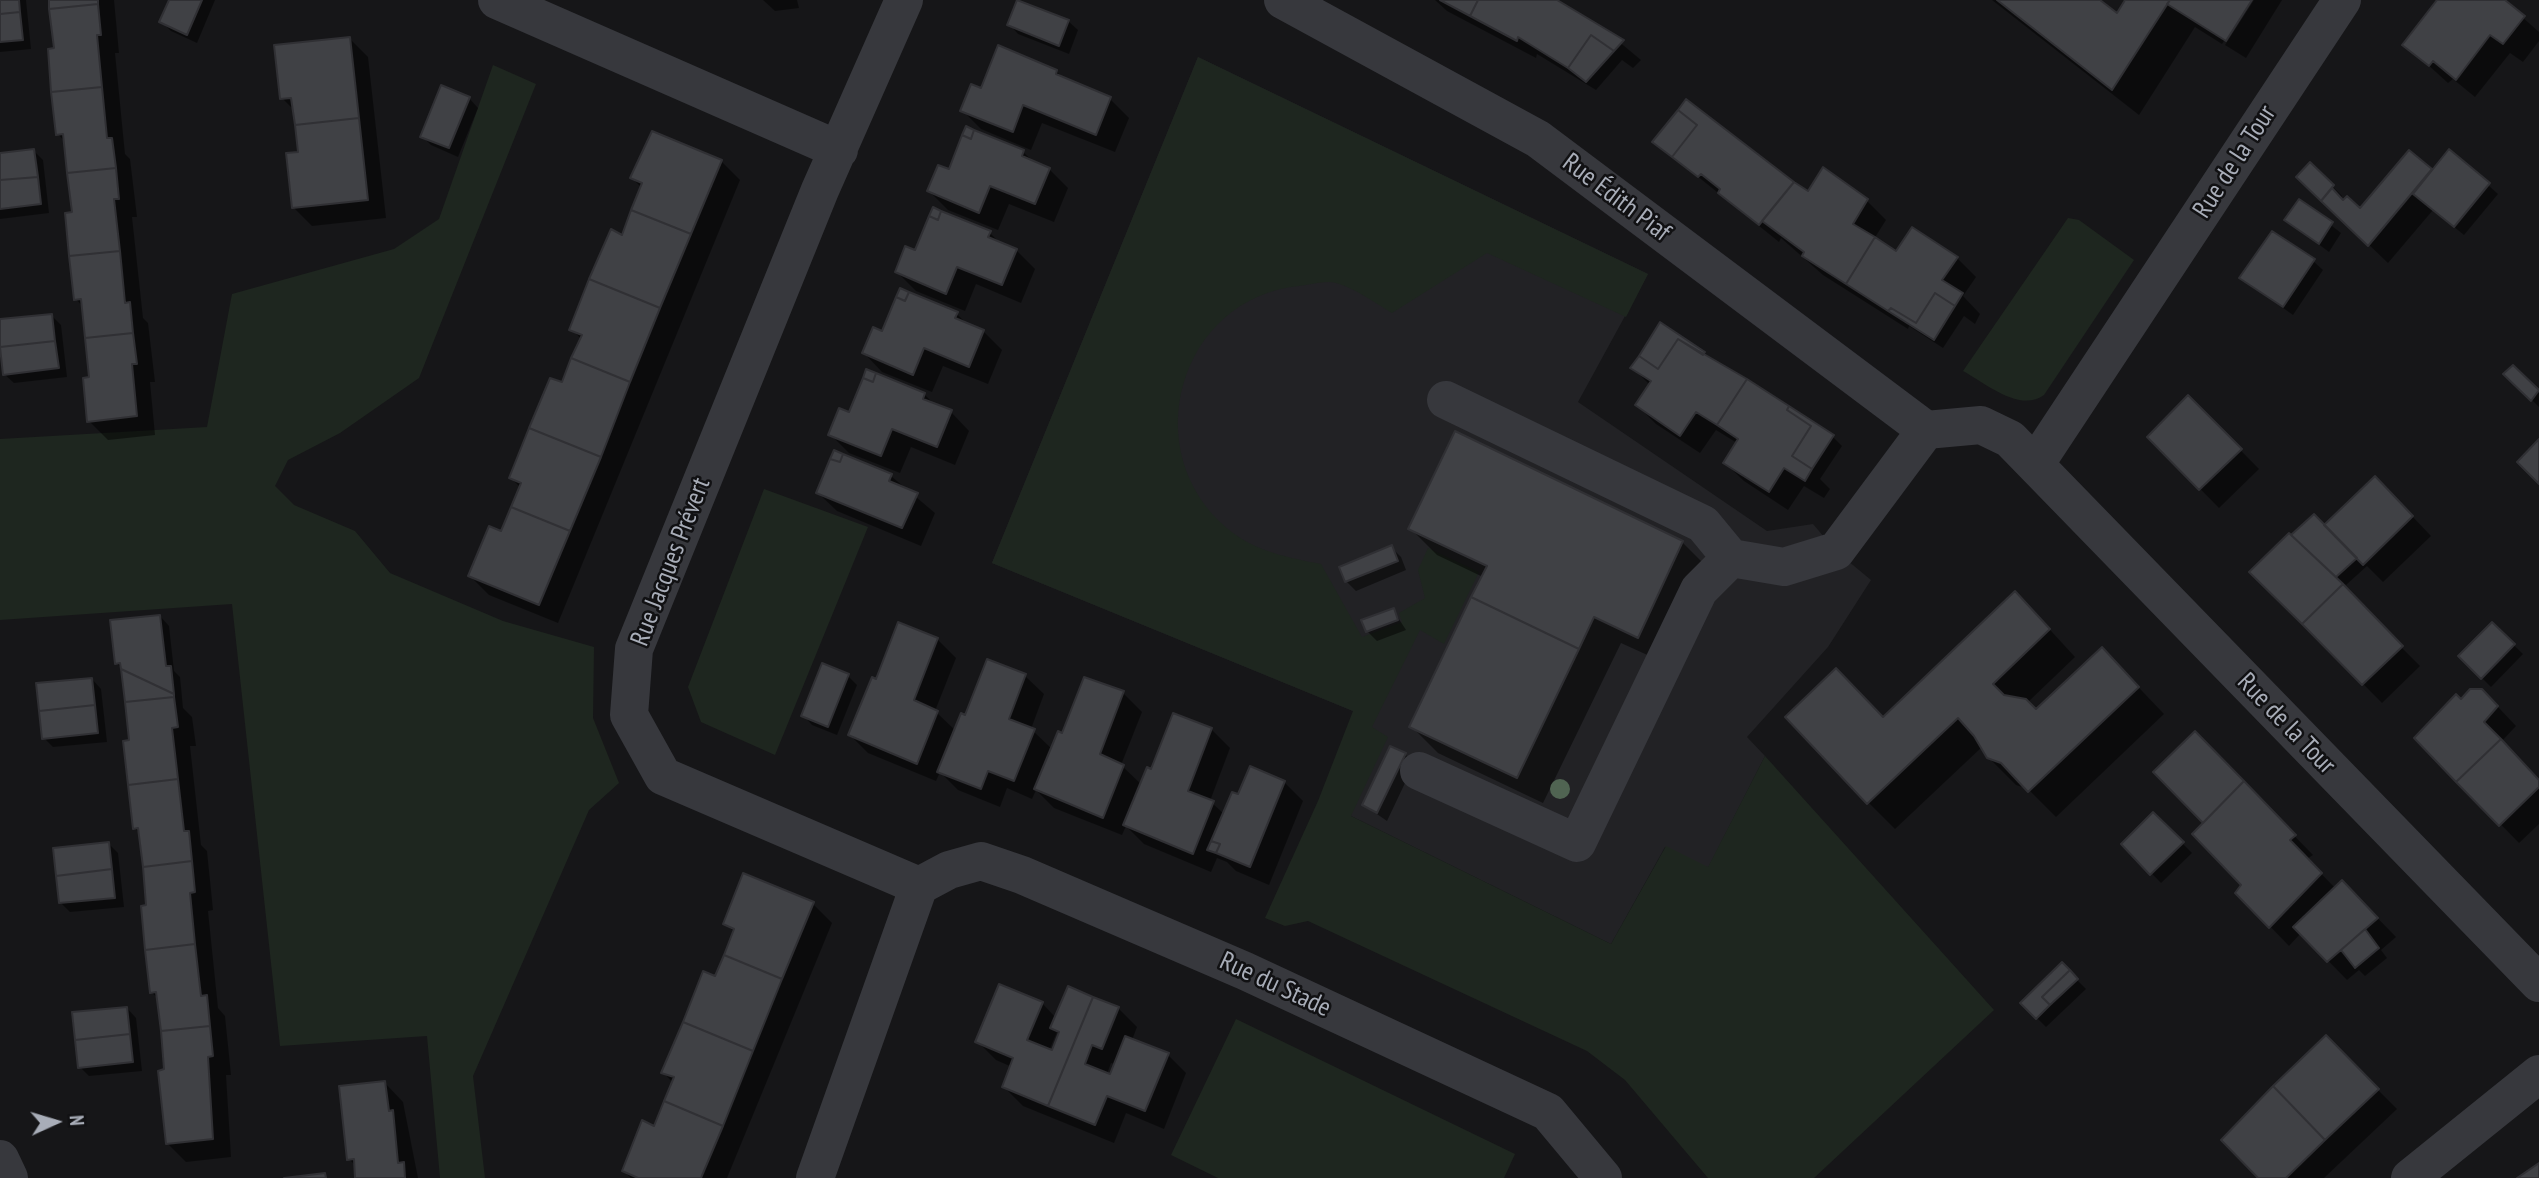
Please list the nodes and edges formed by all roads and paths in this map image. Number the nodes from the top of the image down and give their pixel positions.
1 (497, 0) edge
2 (904, 0) edge
3 (1283, 0) edge
4 (2342, 0) edge
5 (564, 13) edge
6 (839, 150) junction
7 (1446, 400) dead end
8 (1926, 430) junction
9 (2036, 464) junction
10 (1731, 558) junction
11 (1419, 771) dead end
12 (919, 886) junction
13 (2539, 983) edge
14 (2539, 1074) edge
15 (0, 1159) edge
16 (9, 1178) edge
17 (815, 1178) edge
18 (1603, 1178) edge
19 (2410, 1178) edge

1 - 5 street
2 - 6 street
3 - 8 street, Rue Édith Piaf
4 - 9 street, Rue de la Tour
5 - 6 street
6 - 12 street, Rue Jacques Prévert
7 - 10 street
8 - 9 street, Rue de la Tour
8 - 10 street
9 - 13 street, Rue de la Tour
10 - 11 street
12 - 17 street
12 - 18 street, Rue du Stade
14 - 19 street
15 - 16 street

